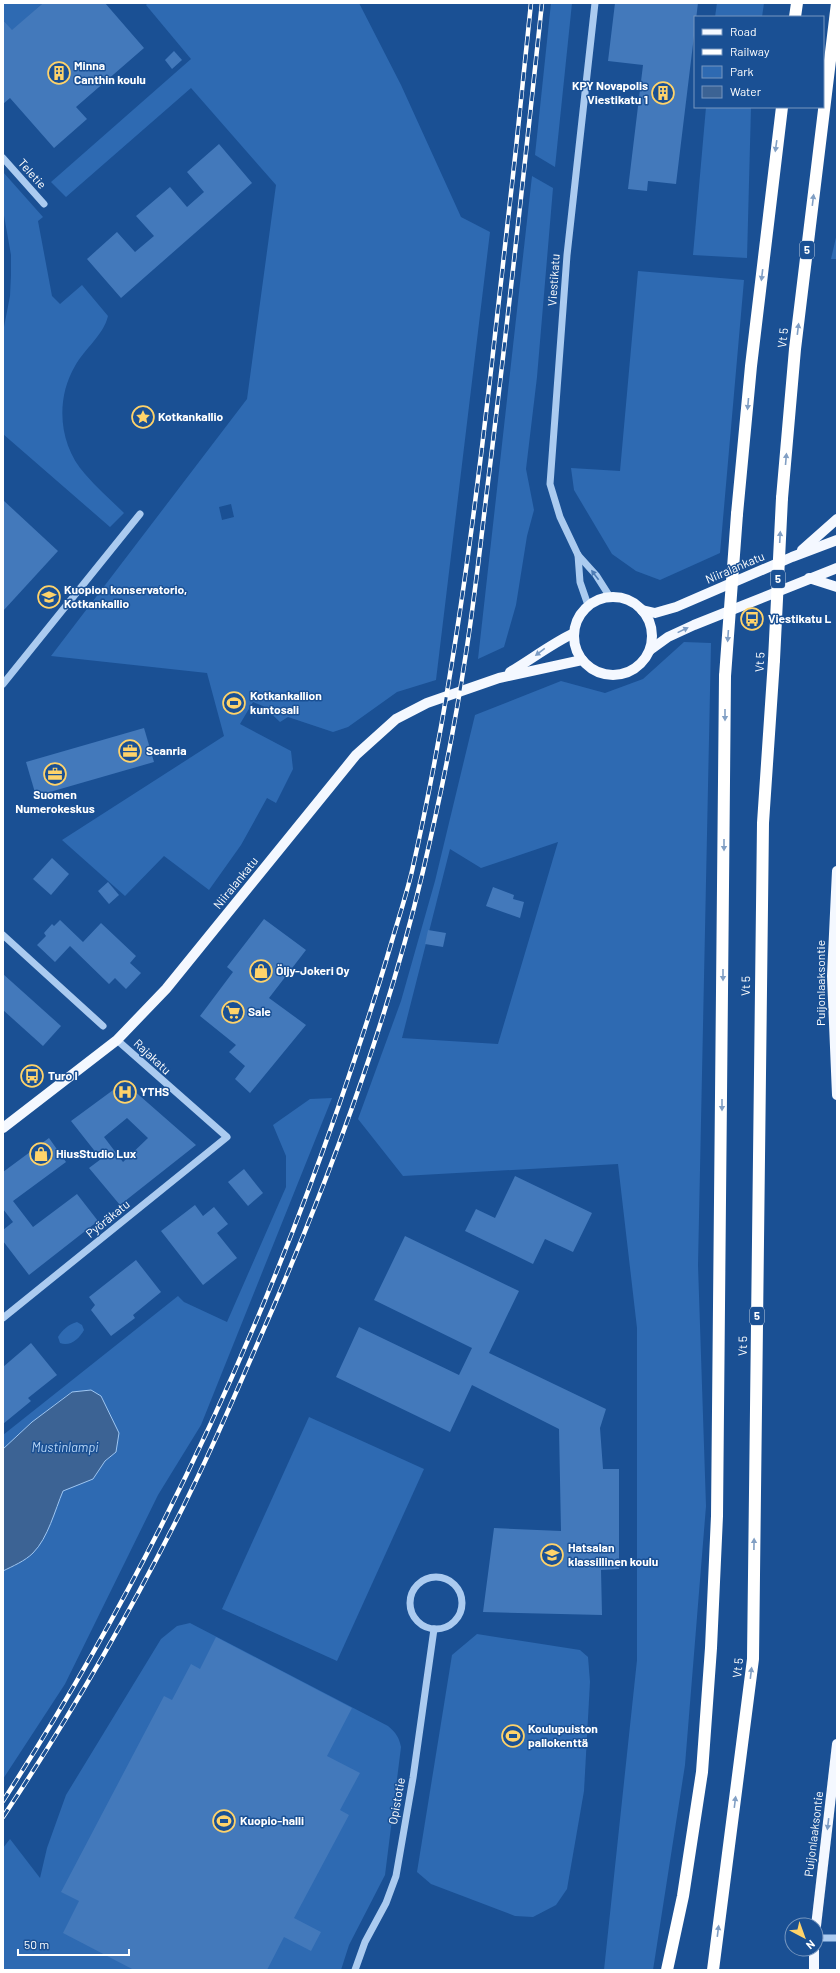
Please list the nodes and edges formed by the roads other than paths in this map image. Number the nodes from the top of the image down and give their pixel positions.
1 (595, 3) edge
2 (797, 3) edge
3 (837, 3) edge
4 (795, 16) edge
5 (782, 108) edge
6 (3, 158) edge
7 (44, 204) dead end
8 (140, 514) dead end
9 (837, 519) edge
10 (837, 540) edge
11 (578, 555) junction
12 (792, 557) junction
13 (837, 568) edge
14 (809, 578) junction
15 (837, 587) edge
16 (610, 597) junction
17 (588, 605) junction
18 (642, 610) junction
19 (574, 633) junction
20 (650, 650) junction
21 (582, 660) junction
22 (499, 678) junction
23 (3, 684) edge
24 (837, 871) edge
25 (3, 936) edge
26 (103, 1026) dead end
27 (117, 1040) junction
28 (837, 1095) edge
29 (3, 1128) edge
30 (227, 1137) joint
31 (3, 1318) edge
32 (434, 1629) junction
33 (837, 1744) edge
34 (817, 1917) edge
35 (824, 1938) edge
36 (837, 1938) edge
37 (814, 1957) edge
38 (355, 1970) edge
39 (667, 1970) edge
40 (713, 1970) edge
41 (814, 1970) edge

1 - 11 street, Viestikatu
2 - 4 highway
40 -> 3 highway, Vt 5 / 5, bridge
5 -> 39 highway, Vt 5, bridge
6 - 7 street, Teletie
8 - 23 street
9 - 12 main road
10 - 12 main road, Niiralankatu
16 -> 11 street, Viestikatu
11 - 17 street, Viestikatu
12 - 18 main road, Niiralankatu
13 - 14 main road
14 - 15 main road
20 -> 14 main road
16 - 17 main road
16 - 18 main road
17 - 19 main road
18 - 20 main road
19 - 21 main road
19 -> 22 main road, Niiralankatu
20 - 21 main road
21 - 22 main road, Niiralankatu
22 - 27 main road, Niiralankatu
24 - 28 main road, Puijonlaaksontie
25 - 26 street
27 - 29 main road, Niiralankatu
27 - 30 street, Rajakatu
30 - 31 street, Pyöräkatu
32 - 32 street
32 - 38 street, Opistotie
33 -> 34 main road, Puijonlaaksontie
35 - 36 street
37 - 41 main road

